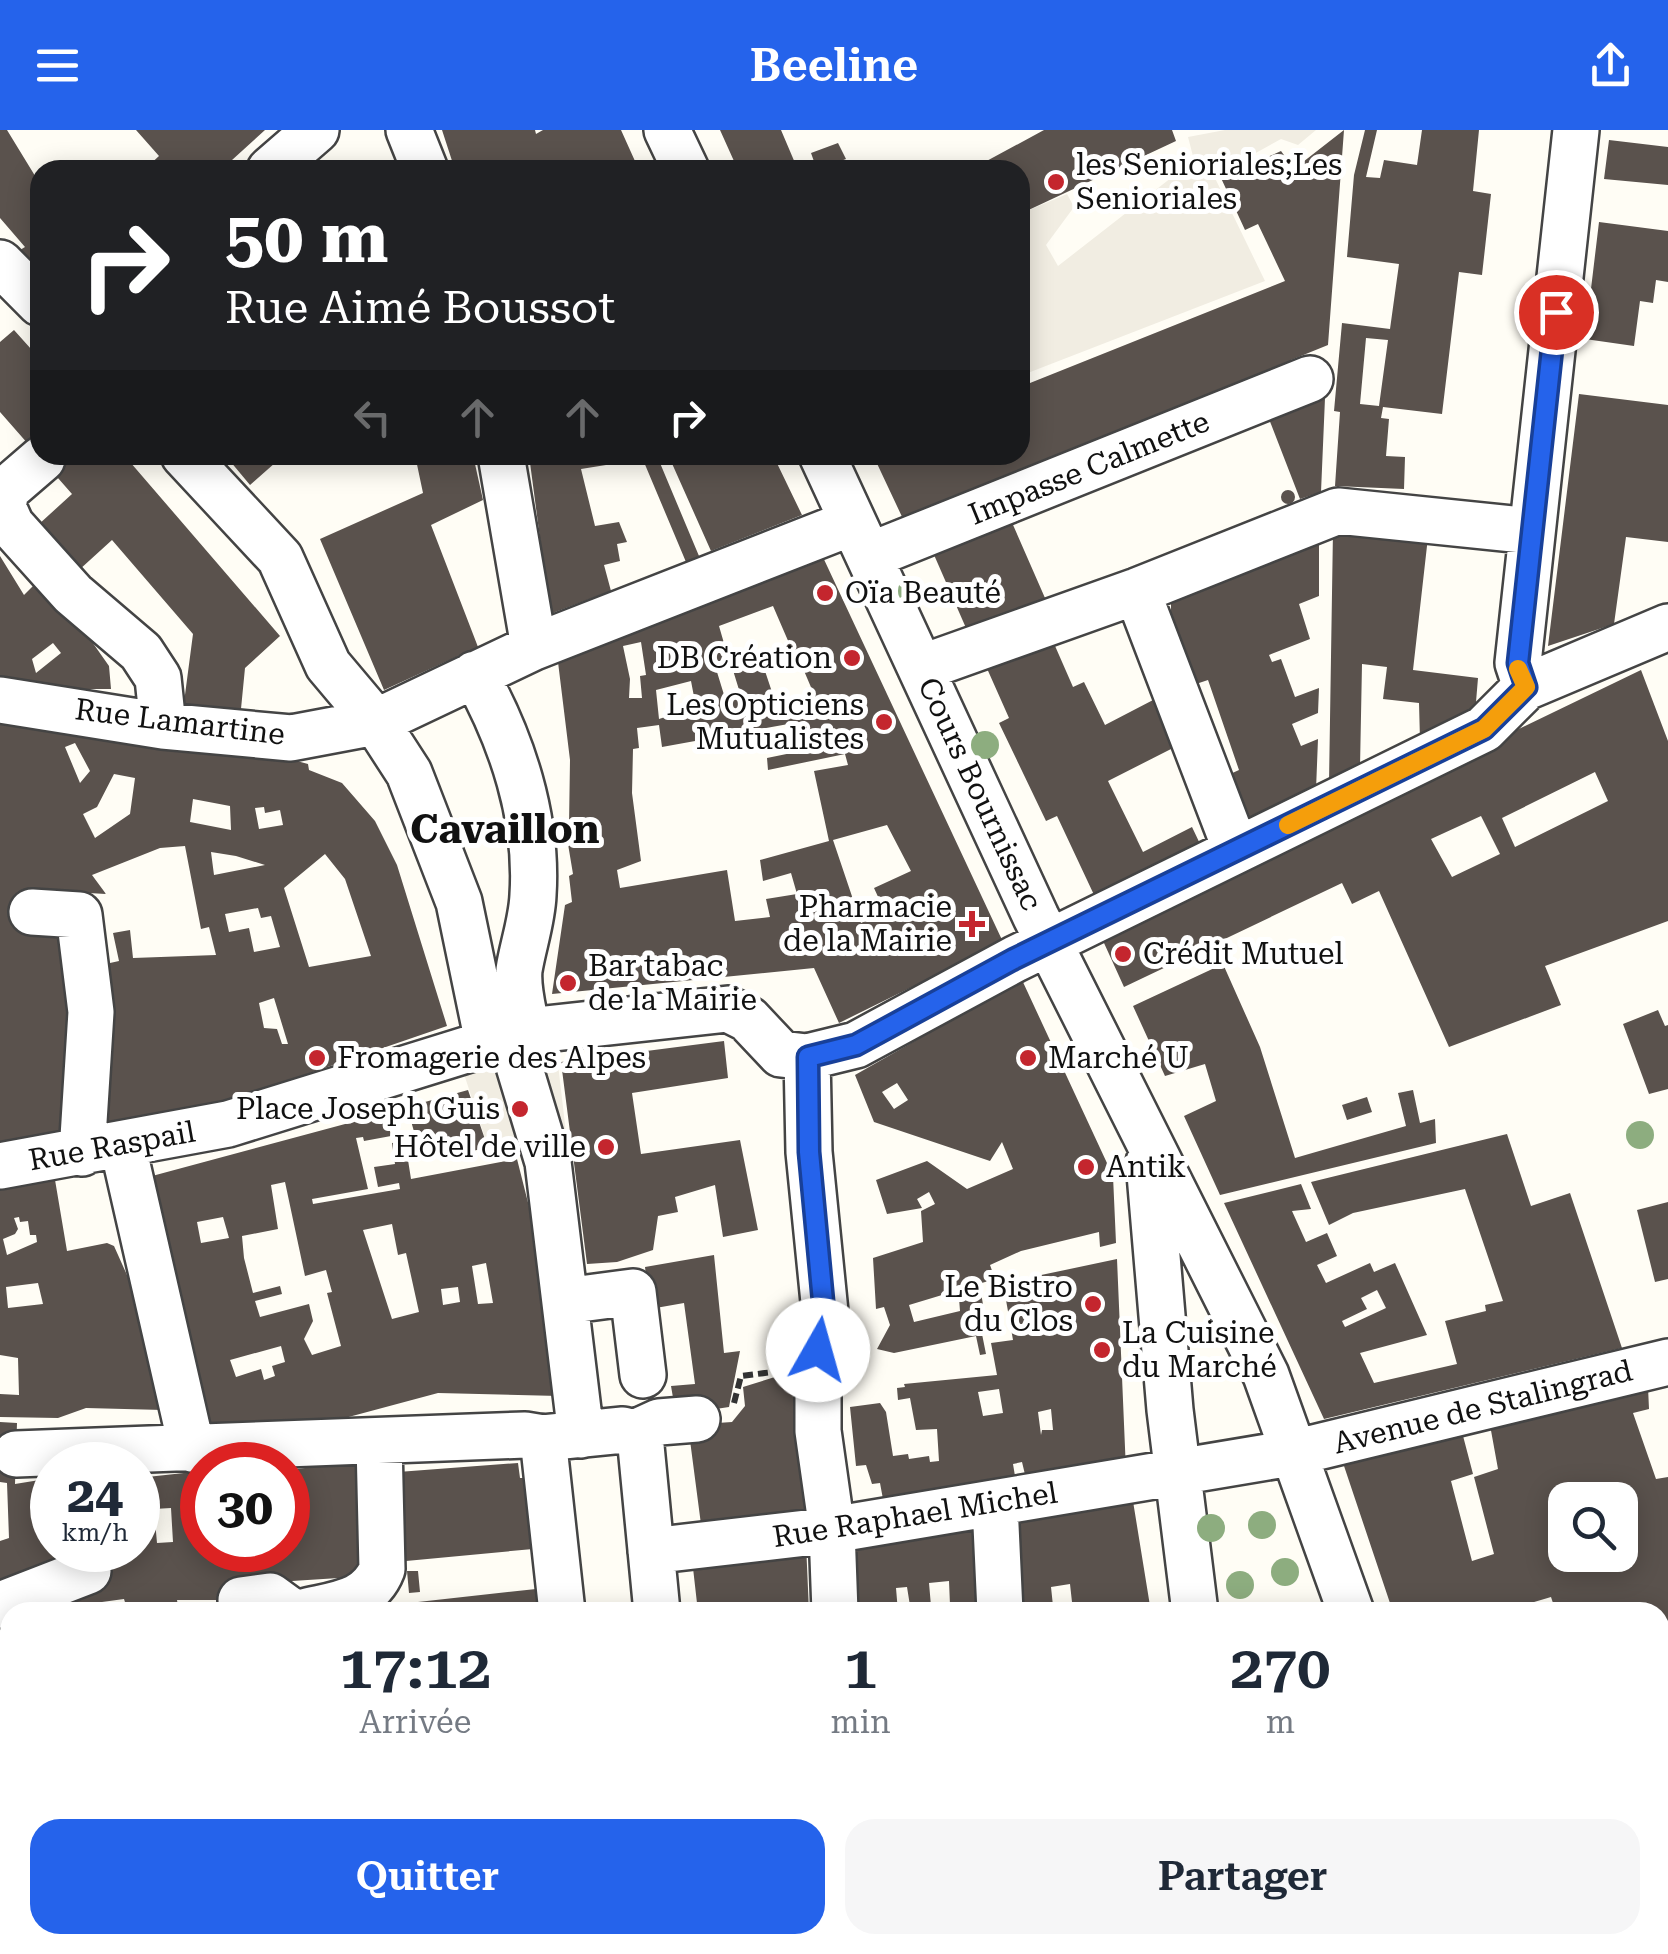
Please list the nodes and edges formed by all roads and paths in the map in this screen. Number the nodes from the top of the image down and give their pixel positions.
1 (316, 130) edge
2 (409, 130) edge
3 (667, 130) edge
4 (1576, 130) edge
5 (282, 160) edge
6 (422, 160) edge
7 (681, 160) edge
8 (0, 263) edge
9 (30, 292) edge
10 (1310, 379) dead end
11 (35, 465) edge
12 (193, 465) edge
13 (504, 465) edge
14 (827, 465) edge
15 (2, 507) edge
16 (1531, 531) junction
17 (861, 539) junction
18 (1137, 591) junction
19 (1668, 627) edge
20 (534, 647) junction
21 (921, 668) junction
22 (475, 674) junction
23 (1526, 687) junction
24 (0, 700) edge
25 (376, 722) junction
26 (163, 726) junction
27 (1236, 850) junction
28 (32, 912) dead end
29 (1049, 942) junction
30 (473, 963) junction
31 (520, 970) junction
32 (508, 1037) junction
33 (808, 1057) junction
34 (1144, 1130) junction
35 (102, 1150) junction
36 (0, 1166) edge
37 (565, 1301) junction
38 (818, 1358) junction
39 (1668, 1362) edge
40 (643, 1374) dead end
41 (697, 1419) joint
42 (635, 1433) junction
43 (562, 1436) junction
44 (190, 1442) edge
45 (379, 1442) junction
46 (310, 1445) edge
47 (180, 1449) edge
48 (1297, 1452) junction
49 (16, 1454) dead end
50 (1178, 1474) junction
51 (996, 1504) junction
52 (832, 1530) junction
53 (651, 1551) junction
54 (88, 1572) dead end
55 (241, 1600) dead end
56 (8, 1602) edge
57 (278, 1602) edge
58 (340, 1602) edge
59 (562, 1602) edge
60 (656, 1602) edge
61 (835, 1602) edge
62 (1000, 1602) edge
63 (1195, 1602) edge
64 (1348, 1602) edge

1 - 5 street
2 - 6 street
3 - 7 street
4 - 16 street
8 - 9 street
10 - 17 street, Impasse Calmette
11 - 15 street
12 - 25 street
13 - 20 street
14 - 17 street, Cours Bournissac
15 - 26 street
16 - 18 street
16 - 23 street
17 - 20 street, Impasse Calmette
17 - 21 street, Cours Bournissac
18 - 21 street
18 - 27 street
19 - 23 street
20 - 22 street, Rue Lamartine
21 - 29 street, Cours Bournissac
22 - 25 street, Rue Lamartine
22 - 31 street
23 - 27 street
24 - 26 street, Rue Lamartine
25 - 26 street, Rue Lamartine
25 - 30 street
27 - 29 street
28 - 35 street
29 - 33 street
29 - 34 street, Cours Bournissac
30 - 31 street
30 - 32 street
31 - 32 street
32 - 33 street, Rue Raspail
32 - 35 street, Rue Raspail
32 - 37 street
33 - 38 street
34 - 48 street, Cours Bournissac
34 - 50 street, Cours Bournissac
35 - 36 street, Rue Raspail
35 - 44 street
37 - 40 street
37 - 43 street
38 - 41 path
38 - 52 street
39 - 48 street, Avenue de Stalingrad
41 - 42 street
42 - 43 street
42 - 53 street
43 - 45 street
43 - 59 street
45 - 46 street
45 - 58 street
47 - 49 street
48 - 50 street, Avenue de Stalingrad
48 - 64 street, Cours Bournissac
50 - 51 street, Rue Raphael Michel
50 - 63 street, Cours Bournissac
51 - 52 street, Rue Raphael Michel
51 - 62 street
52 - 53 street, Rue Raphael Michel
52 - 61 street
53 - 60 street
54 - 56 street
55 - 57 street

